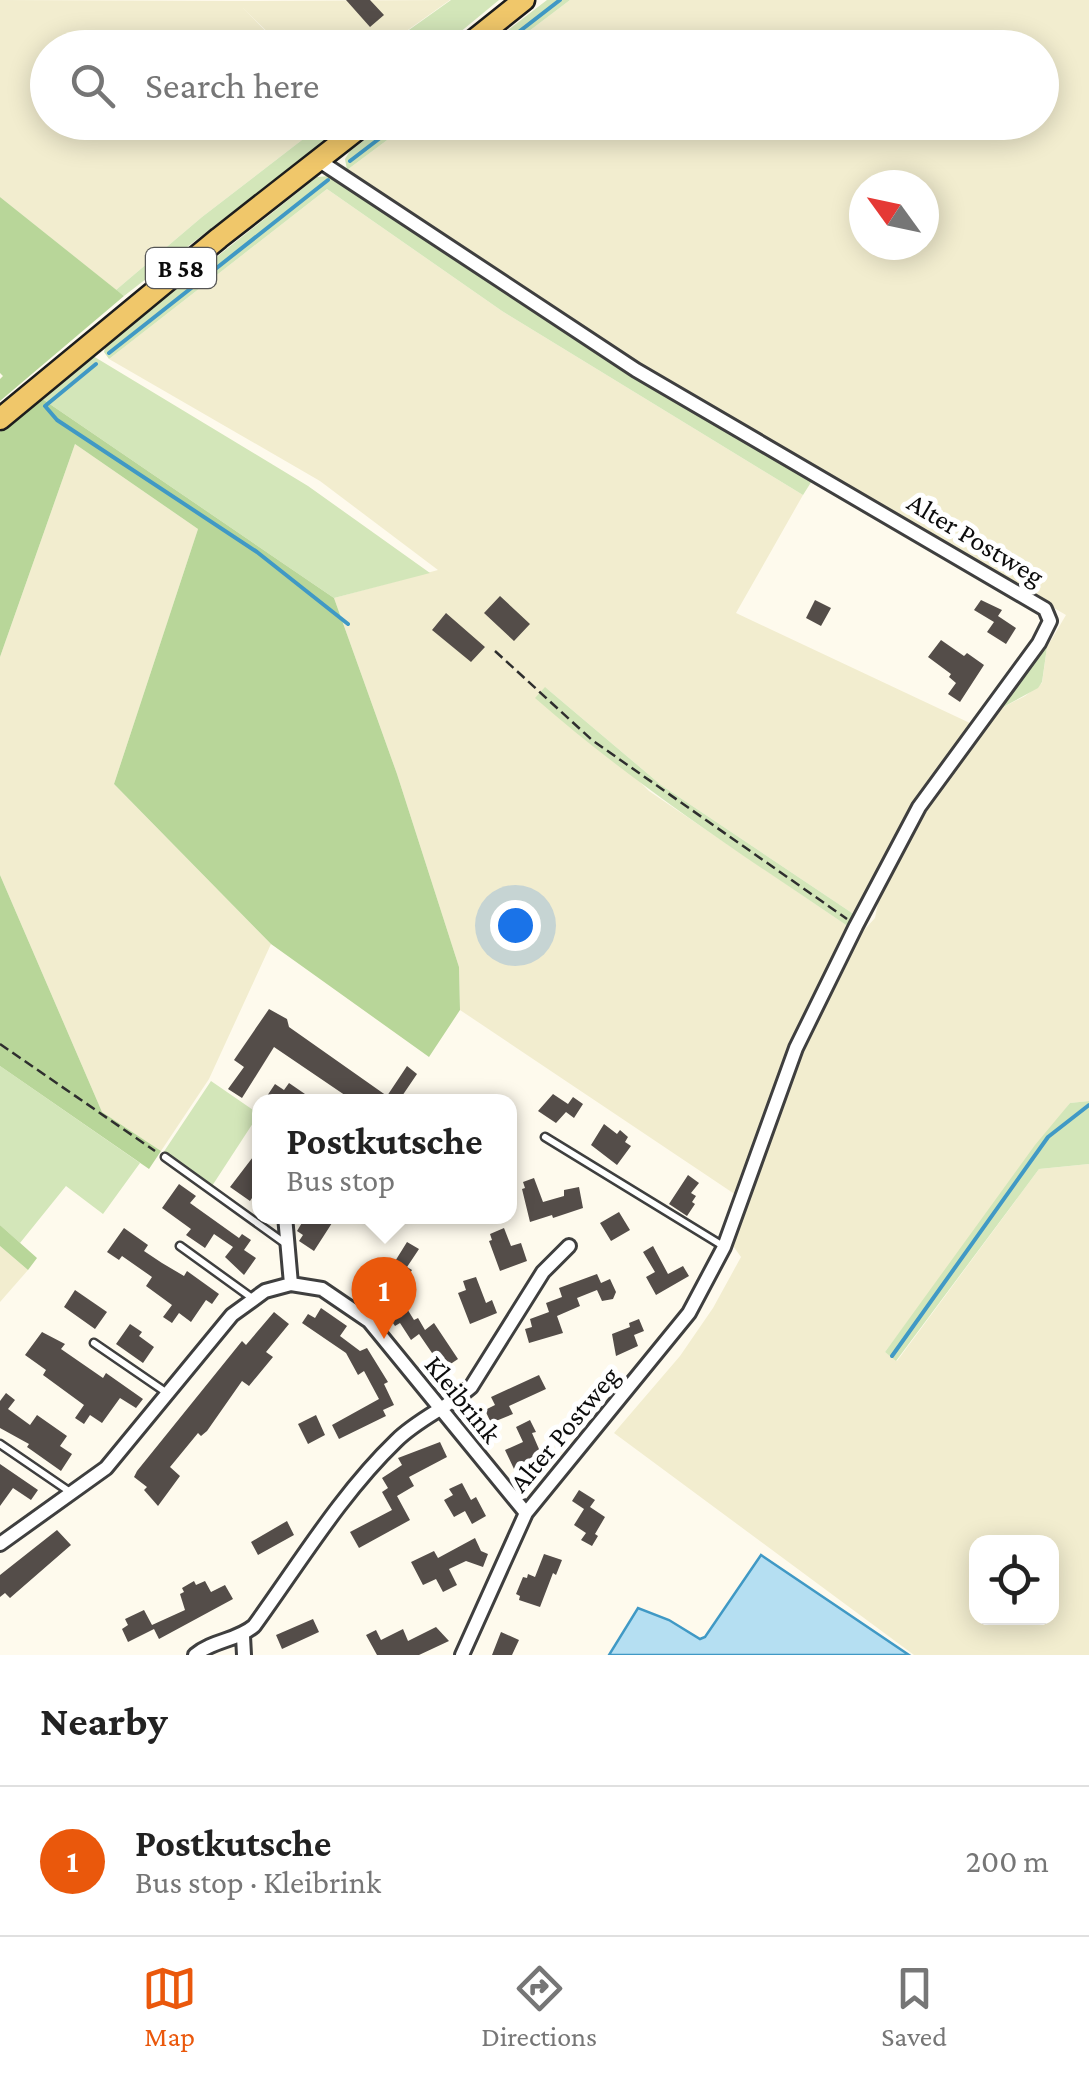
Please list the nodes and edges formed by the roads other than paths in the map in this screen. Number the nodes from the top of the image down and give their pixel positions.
1 (524, 0) edge
2 (486, 30) edge
3 (344, 140) edge
4 (318, 160) junction
5 (0, 419) edge
6 (545, 1136) dead end
7 (165, 1157) road end
8 (252, 1219) edge
9 (259, 1224) edge
10 (286, 1224) edge
11 (287, 1244) junction
12 (180, 1246) dead end
13 (569, 1246) dead end
14 (724, 1247) junction
15 (292, 1284) junction
16 (252, 1298) junction
17 (94, 1343) dead end
18 (169, 1394) junction
19 (438, 1409) junction
20 (0, 1444) edge
21 (73, 1494) junction
22 (526, 1514) junction
23 (0, 1544) edge
24 (242, 1636) junction
25 (194, 1655) edge
26 (244, 1655) edge
27 (462, 1655) edge

1 - 2 main road
3 - 4 main road, B 58
4 - 5 main road, B 58
4 - 14 street, Alter Postweg
6 - 14 lane
7 - 8 lane
9 - 11 lane
10 - 11 street
11 - 15 street
12 - 16 lane
13 - 19 street
14 - 22 street, Alter Postweg
15 - 16 street
15 - 19 street, Kleibrink
16 - 18 street
17 - 18 lane
18 - 21 street
19 - 22 street, Kleibrink
19 - 24 street
20 - 21 lane
21 - 23 street
22 - 27 street, Alter Postweg
24 - 25 street
24 - 26 street

